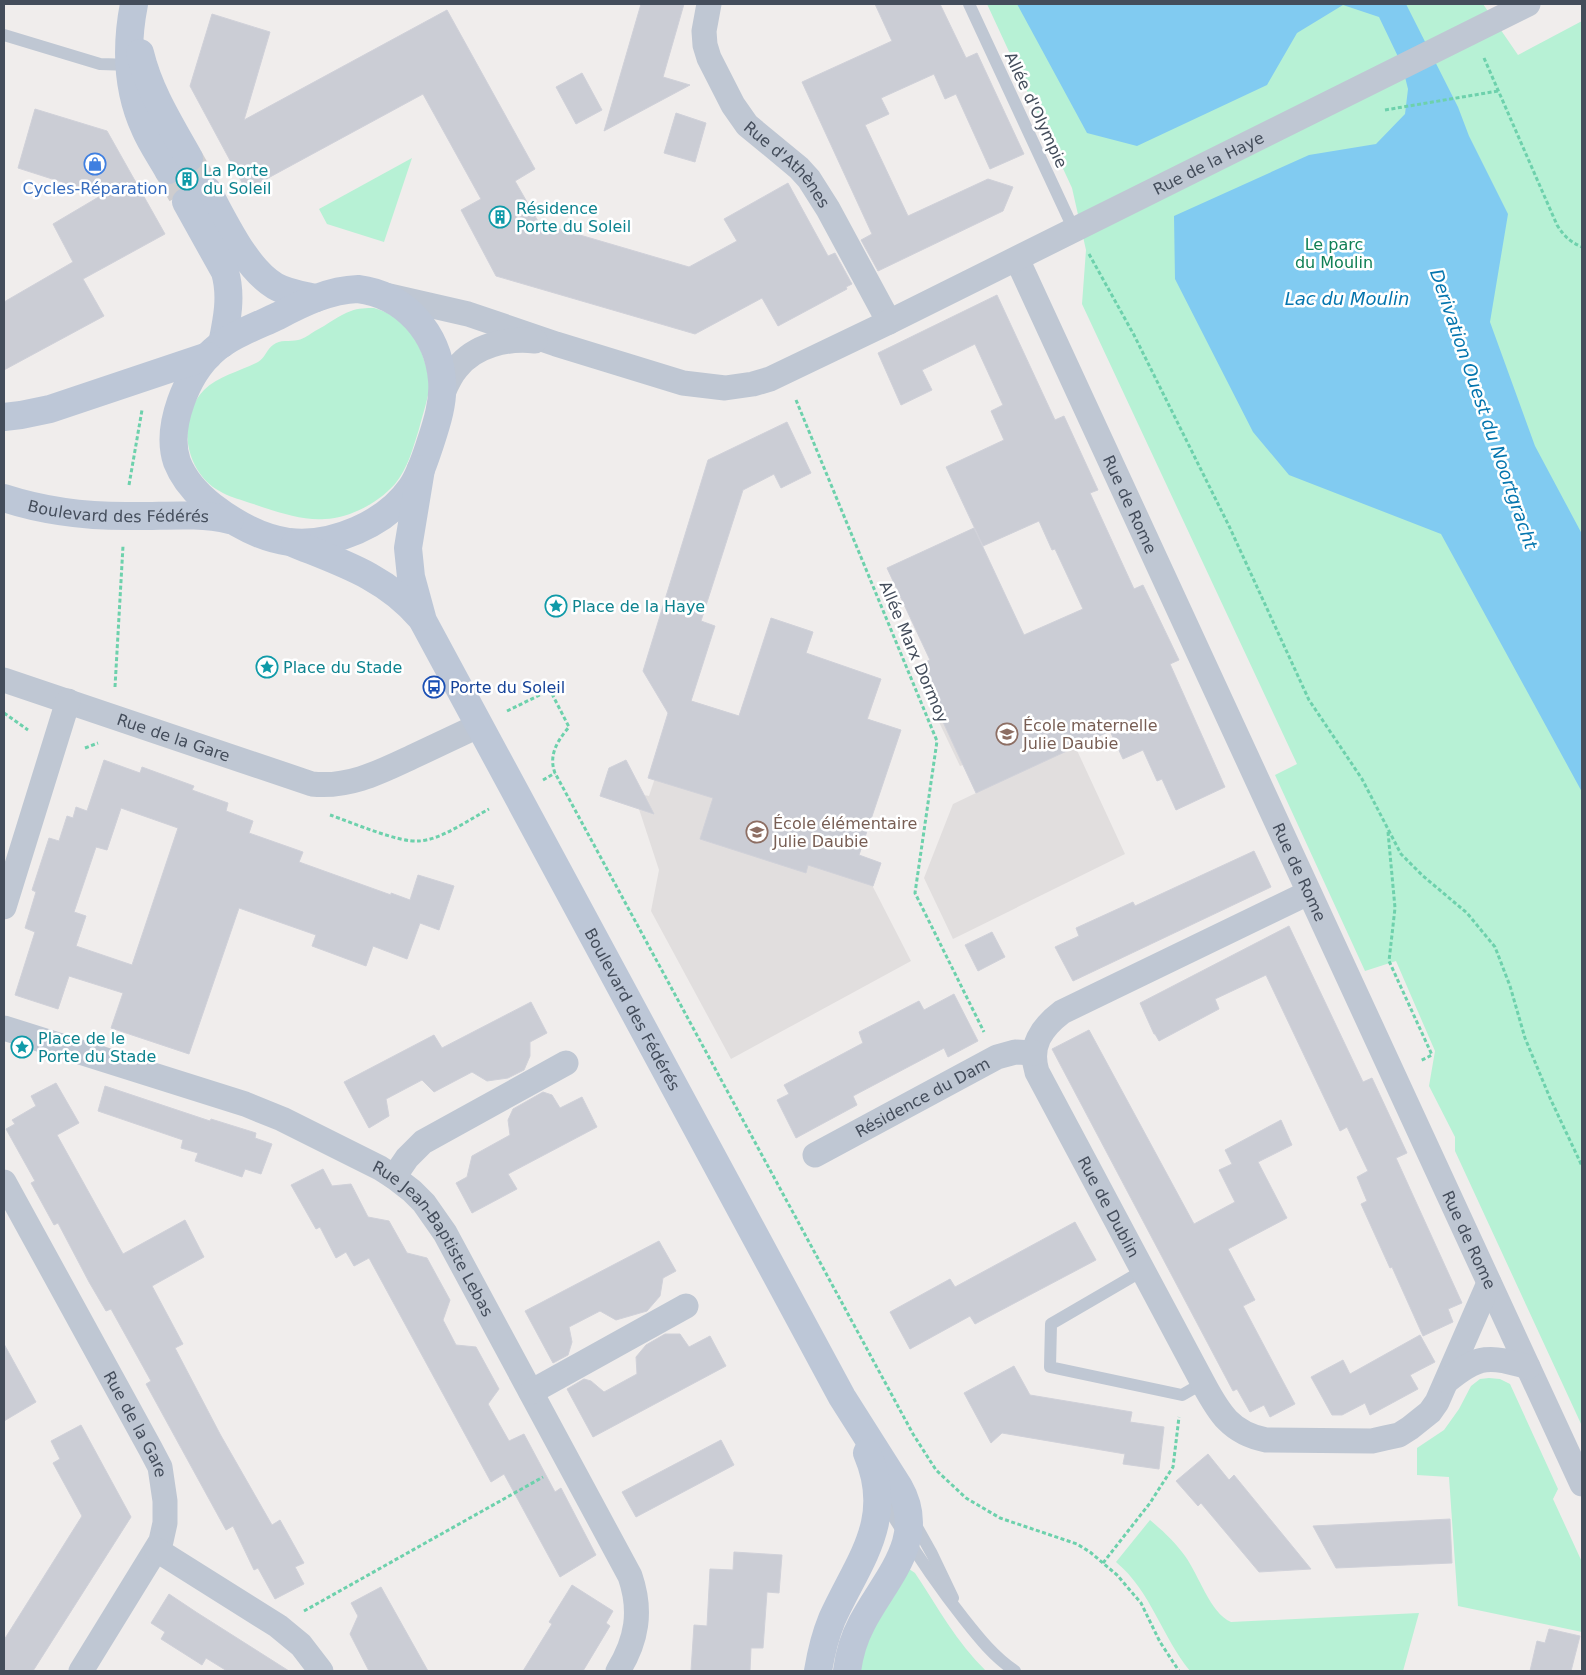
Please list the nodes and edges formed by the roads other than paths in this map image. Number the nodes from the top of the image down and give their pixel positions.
1 (135, 4) edge
2 (708, 4) edge
3 (969, 4) edge
4 (1528, 4) edge
5 (4, 36) edge
6 (136, 65) junction
7 (178, 164) tunnel mouth
8 (1074, 230) junction
9 (1017, 259) junction
10 (380, 294) junction
11 (316, 298) junction
12 (889, 322) junction
13 (556, 344) junction
14 (215, 350) junction
15 (442, 395) junction
16 (4, 417) edge
17 (422, 469) junction
18 (4, 498) edge
19 (234, 521) junction
20 (289, 542) junction
21 (423, 621) junction
22 (4, 680) edge
23 (68, 701) junction
24 (480, 725) junction
25 (1308, 893) junction
26 (4, 907) edge
27 (4, 1028) edge
28 (1034, 1053) junction
29 (566, 1063) dead end
30 (815, 1155) dead end
31 (394, 1177) junction
32 (4, 1182) edge
33 (1142, 1271) junction
34 (1489, 1283) junction
35 (686, 1306) dead end
36 (1528, 1367) junction
37 (1447, 1381) junction
38 (1192, 1389) junction
39 (531, 1392) junction
40 (842, 1397) junction
41 (1582, 1484) edge
42 (877, 1490) junction
43 (908, 1510) junction
44 (906, 1539) junction
45 (156, 1550) junction
46 (965, 1620) junction
47 (81, 1671) edge
48 (321, 1671) edge
49 (618, 1671) edge
50 (818, 1671) edge
51 (847, 1671) edge
52 (1015, 1671) edge

1 - 6 street
2 - 12 street, Rue d'Athènes
3 - 8 lane, Allée d'Olympie
4 - 8 street, Rue de la Haye
5 - 6 lane
6 - 7 street
8 - 9 street, Rue de la Haye
9 - 12 street, Rue de la Haye
9 - 25 street, Rue de Rome
10 - 11 street
10 - 13 street
10 - 15 street
11 - 14 street
11 - 14 street
12 - 13 street
13 - 15 street
14 - 16 street
14 - 19 street
15 - 17 street
17 - 20 street
17 - 21 street, Boulevard des Fédérés
18 - 19 street, Boulevard des Fédérés
19 - 20 street
20 - 21 street, Boulevard des Fédérés
21 - 24 street, Boulevard des Fédérés
22 - 23 street, Rue de la Gare
23 - 24 street, Rue de la Gare
23 - 26 street
24 - 40 street, Boulevard des Fédérés
25 - 28 street
25 - 34 street, Rue de Rome
27 - 31 street, Rue Jean-Baptiste Lebas
28 - 30 street, Résidence du Dam
28 - 33 street, Rue de Dublin
29 - 31 street
31 - 39 street, Rue Jean-Baptiste Lebas
32 - 45 street, Rue de la Gare
33 - 38 street, Rue de Dublin
33 - 38 lane
34 - 36 street, Rue de Rome
34 - 37 street, Rue de Dublin
35 - 39 street
36 - 37 street, Rue de Dublin
36 - 41 street, Rue de Rome
37 - 38 street, Rue de Dublin
39 - 49 street, Rue Jean-Baptiste Lebas
40 - 42 street, Boulevard des Fédérés
40 - 43 street, Boulevard des Fédérés
42 - 44 lane
42 - 50 street, Boulevard des Fédérés
43 - 44 street, Boulevard des Fédérés
43 - 46 lane
44 - 46 lane
44 - 51 street, Boulevard des Fédérés
45 - 47 street, Rue de la Gare
45 - 48 street
46 - 52 lane

